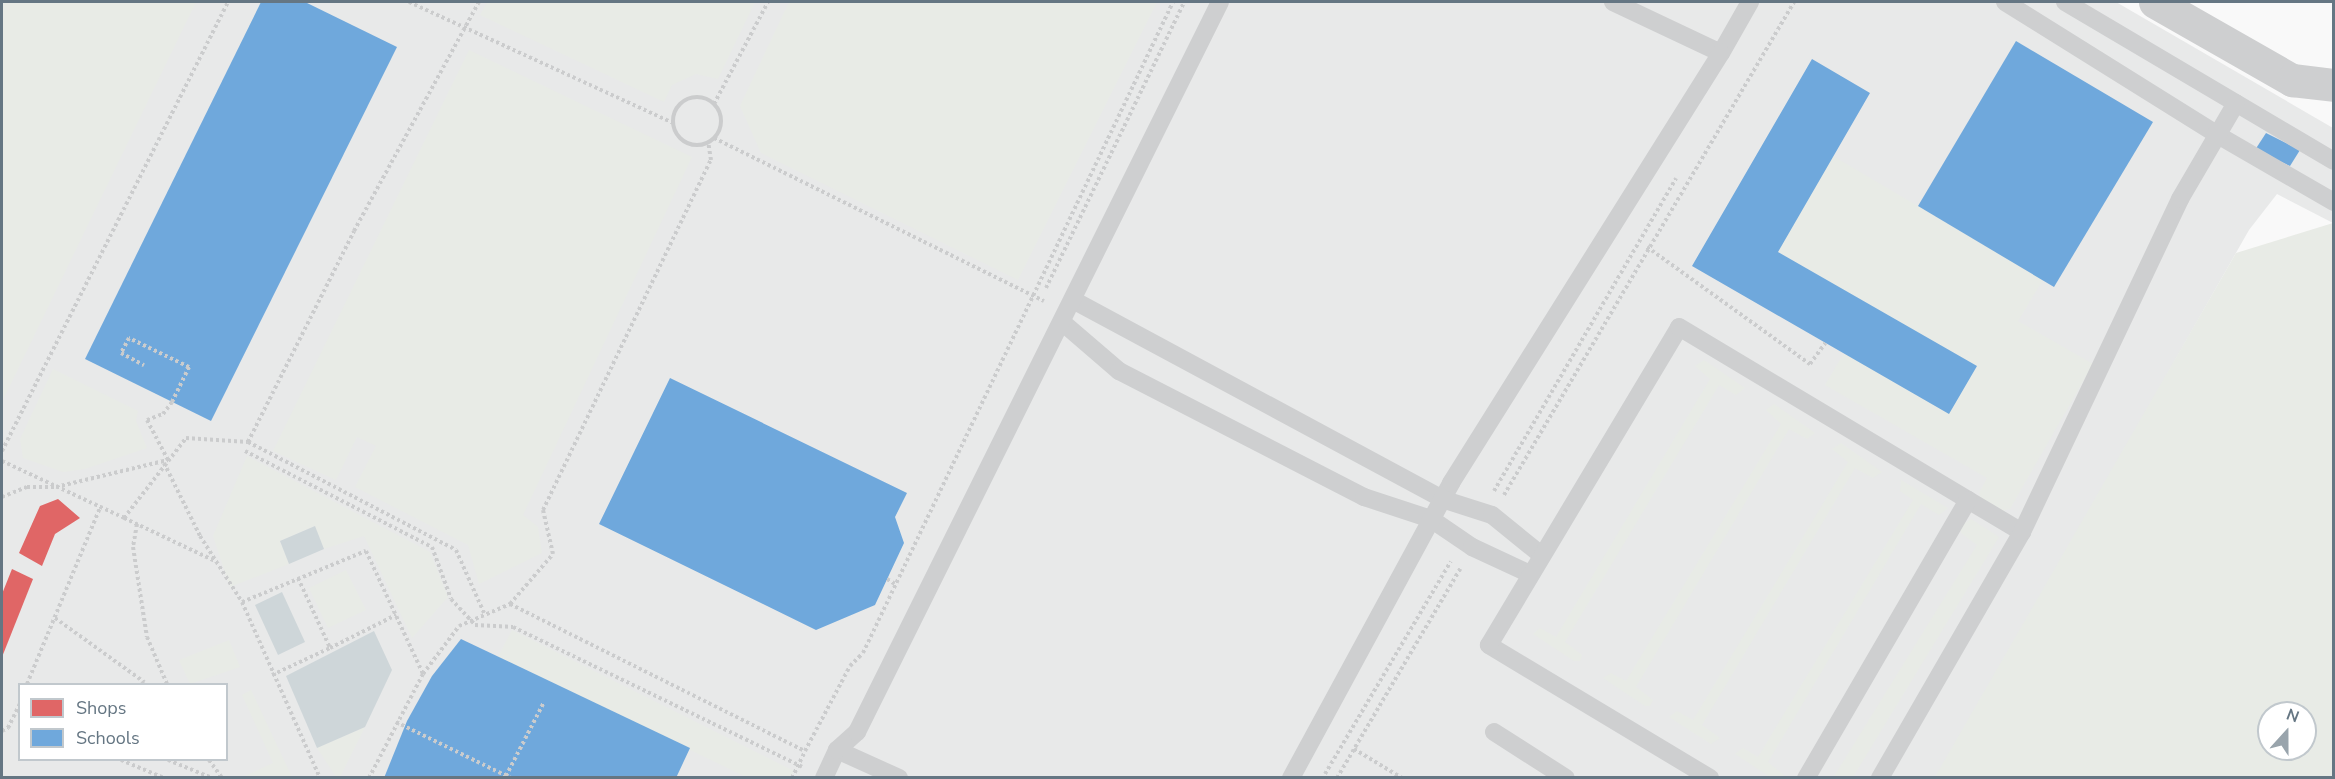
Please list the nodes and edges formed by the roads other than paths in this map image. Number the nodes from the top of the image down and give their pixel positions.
1 (1220, 2) edge
2 (1613, 2) edge
3 (1750, 2) edge
4 (2005, 2) edge
5 (2065, 2) edge
6 (2155, 2) edge
7 (1721, 53) junction
8 (2334, 85) edge
9 (2236, 103) junction
10 (2216, 134) junction
11 (2334, 161) edge
12 (2334, 202) edge
13 (1067, 312) junction
14 (1442, 499) junction
15 (1968, 500) junction
16 (1431, 519) junction
17 (2022, 532) junction
18 (1540, 554) junction
19 (1530, 574) junction
20 (1494, 732) dead end
21 (835, 755) junction
22 (816, 774) edge
23 (869, 777) edge
24 (899, 777) edge
25 (1291, 777) edge
26 (1566, 777) edge
27 (1710, 777) edge
28 (1806, 777) edge
29 (1880, 777) edge

1 - 13 lane
2 - 7 lane
3 - 7 lane
4 - 10 lane
5 - 9 lane
6 - 8 street
7 - 14 lane
9 - 10 lane
9 - 11 lane
10 - 12 lane
10 - 17 lane
13 - 14 lane
13 - 16 lane
13 - 21 lane
14 - 16 lane
14 - 18 lane
15 - 17 lane
15 - 18 lane
15 - 28 lane
16 - 19 lane
16 - 25 lane
17 - 29 lane
18 - 19 lane
19 - 27 lane
20 - 26 lane
21 - 22 lane
21 - 23 lane
21 - 24 lane

